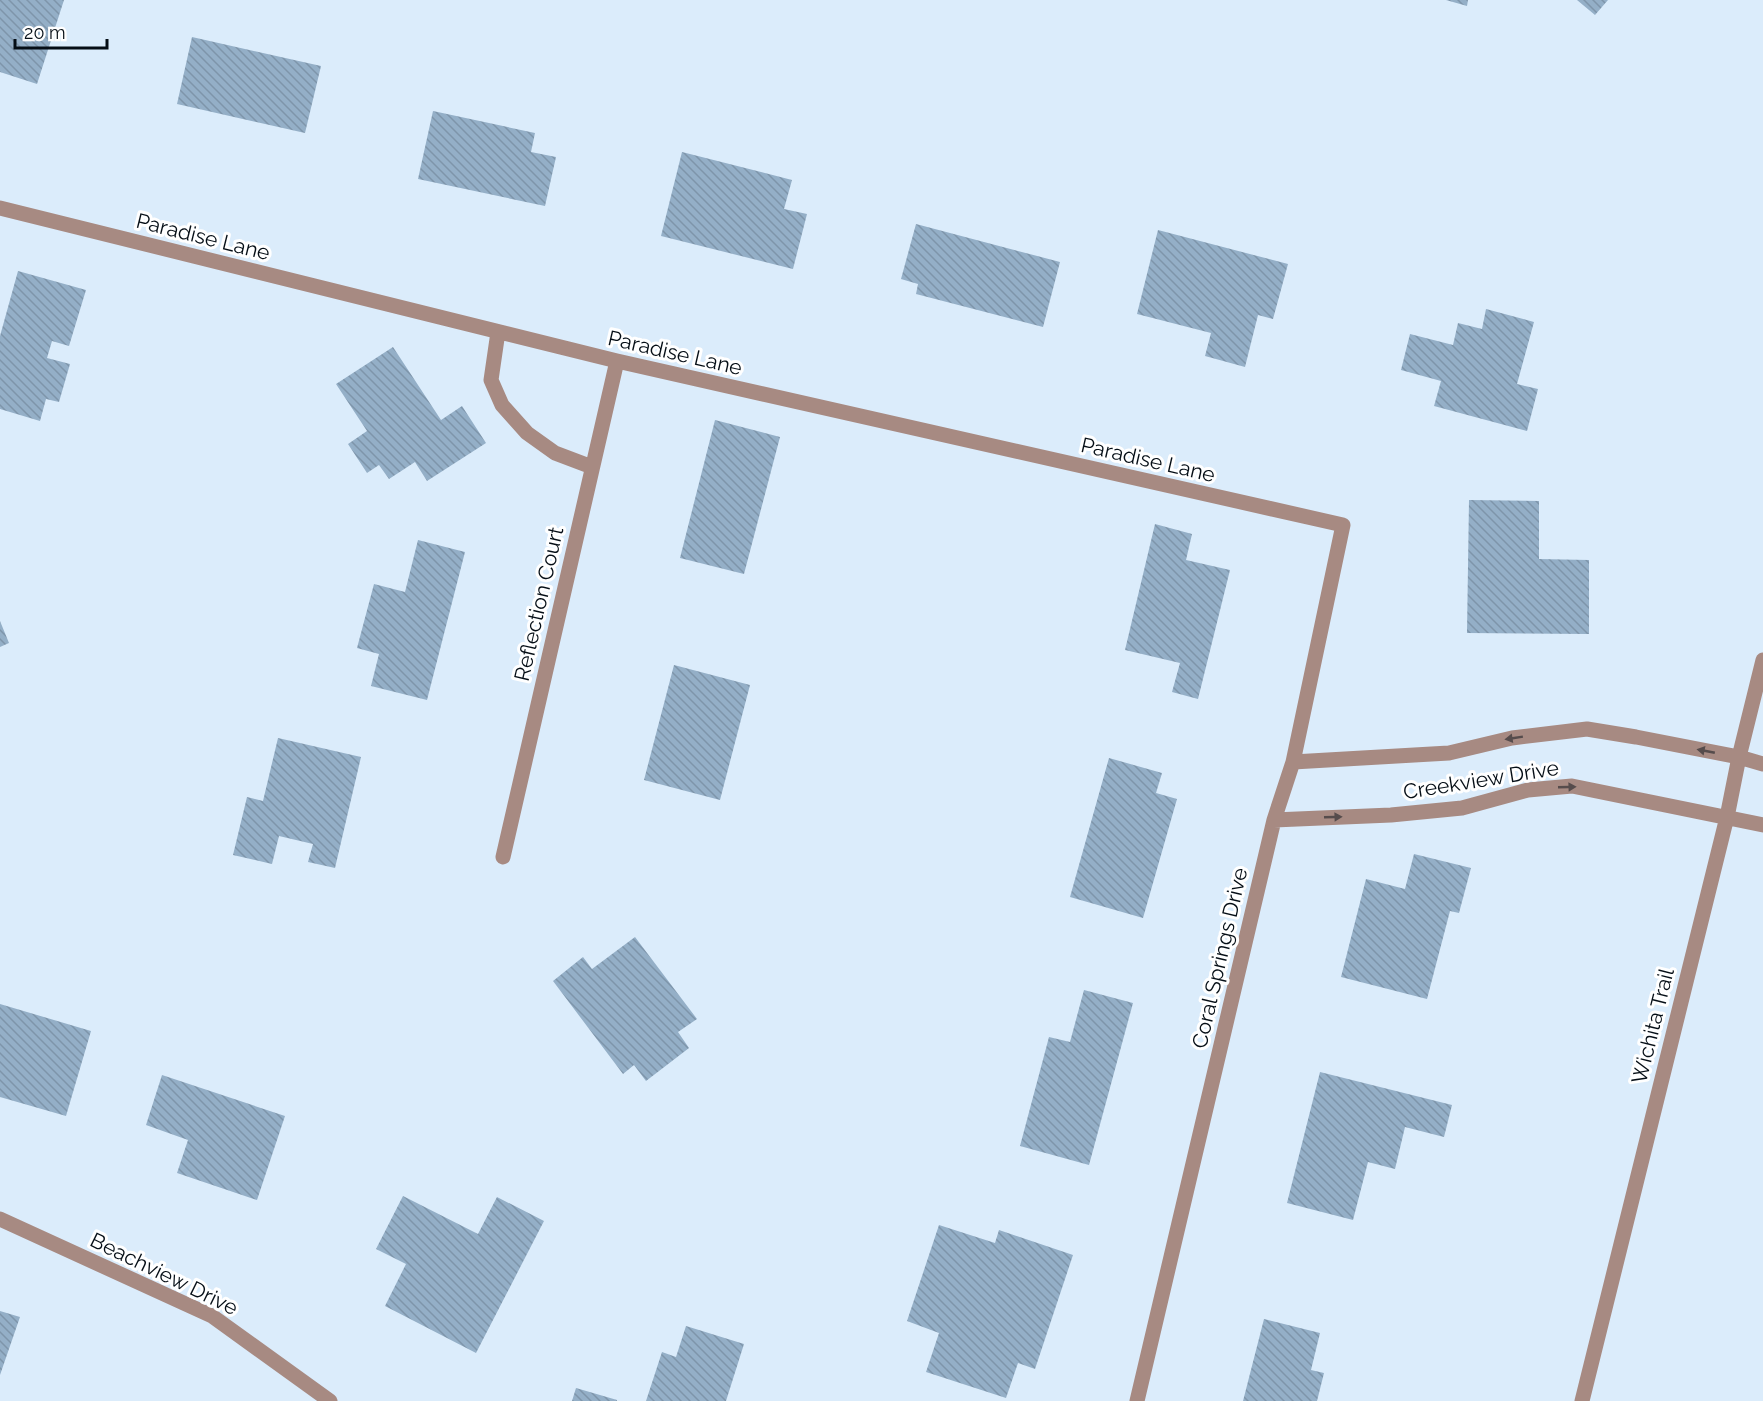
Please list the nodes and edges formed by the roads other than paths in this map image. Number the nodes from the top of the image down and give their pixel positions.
1 (0, 208) edge
2 (498, 332) junction
3 (617, 361) junction
4 (592, 467) junction
5 (1343, 525) joint
6 (1763, 660) edge
7 (1739, 757) junction
8 (1293, 762) junction
9 (1763, 764) edge
10 (1726, 817) junction
11 (1274, 820) junction
12 (1763, 825) edge
13 (503, 857) dead end
14 (0, 1219) edge
15 (330, 1401) edge
16 (1137, 1401) edge
17 (1582, 1401) edge

1 - 2 street, Paradise Lane
2 - 3 street, Paradise Lane
2 - 4 street
3 - 4 street, Reflection Court
3 - 5 street, Paradise Lane
4 - 13 street, Reflection Court
5 - 8 street, Coral Springs Drive
6 - 7 street, Wichita Trail
7 -> 8 street, Creekview Drive
7 - 9 street, Creekview Drive
7 - 10 street, Wichita Trail
8 - 11 street, Coral Springs Drive
11 -> 10 street, Creekview Drive
10 - 12 street, Creekview Drive
10 - 17 street, Wichita Trail
11 - 16 street, Coral Springs Drive
14 - 15 street, Beachview Drive

